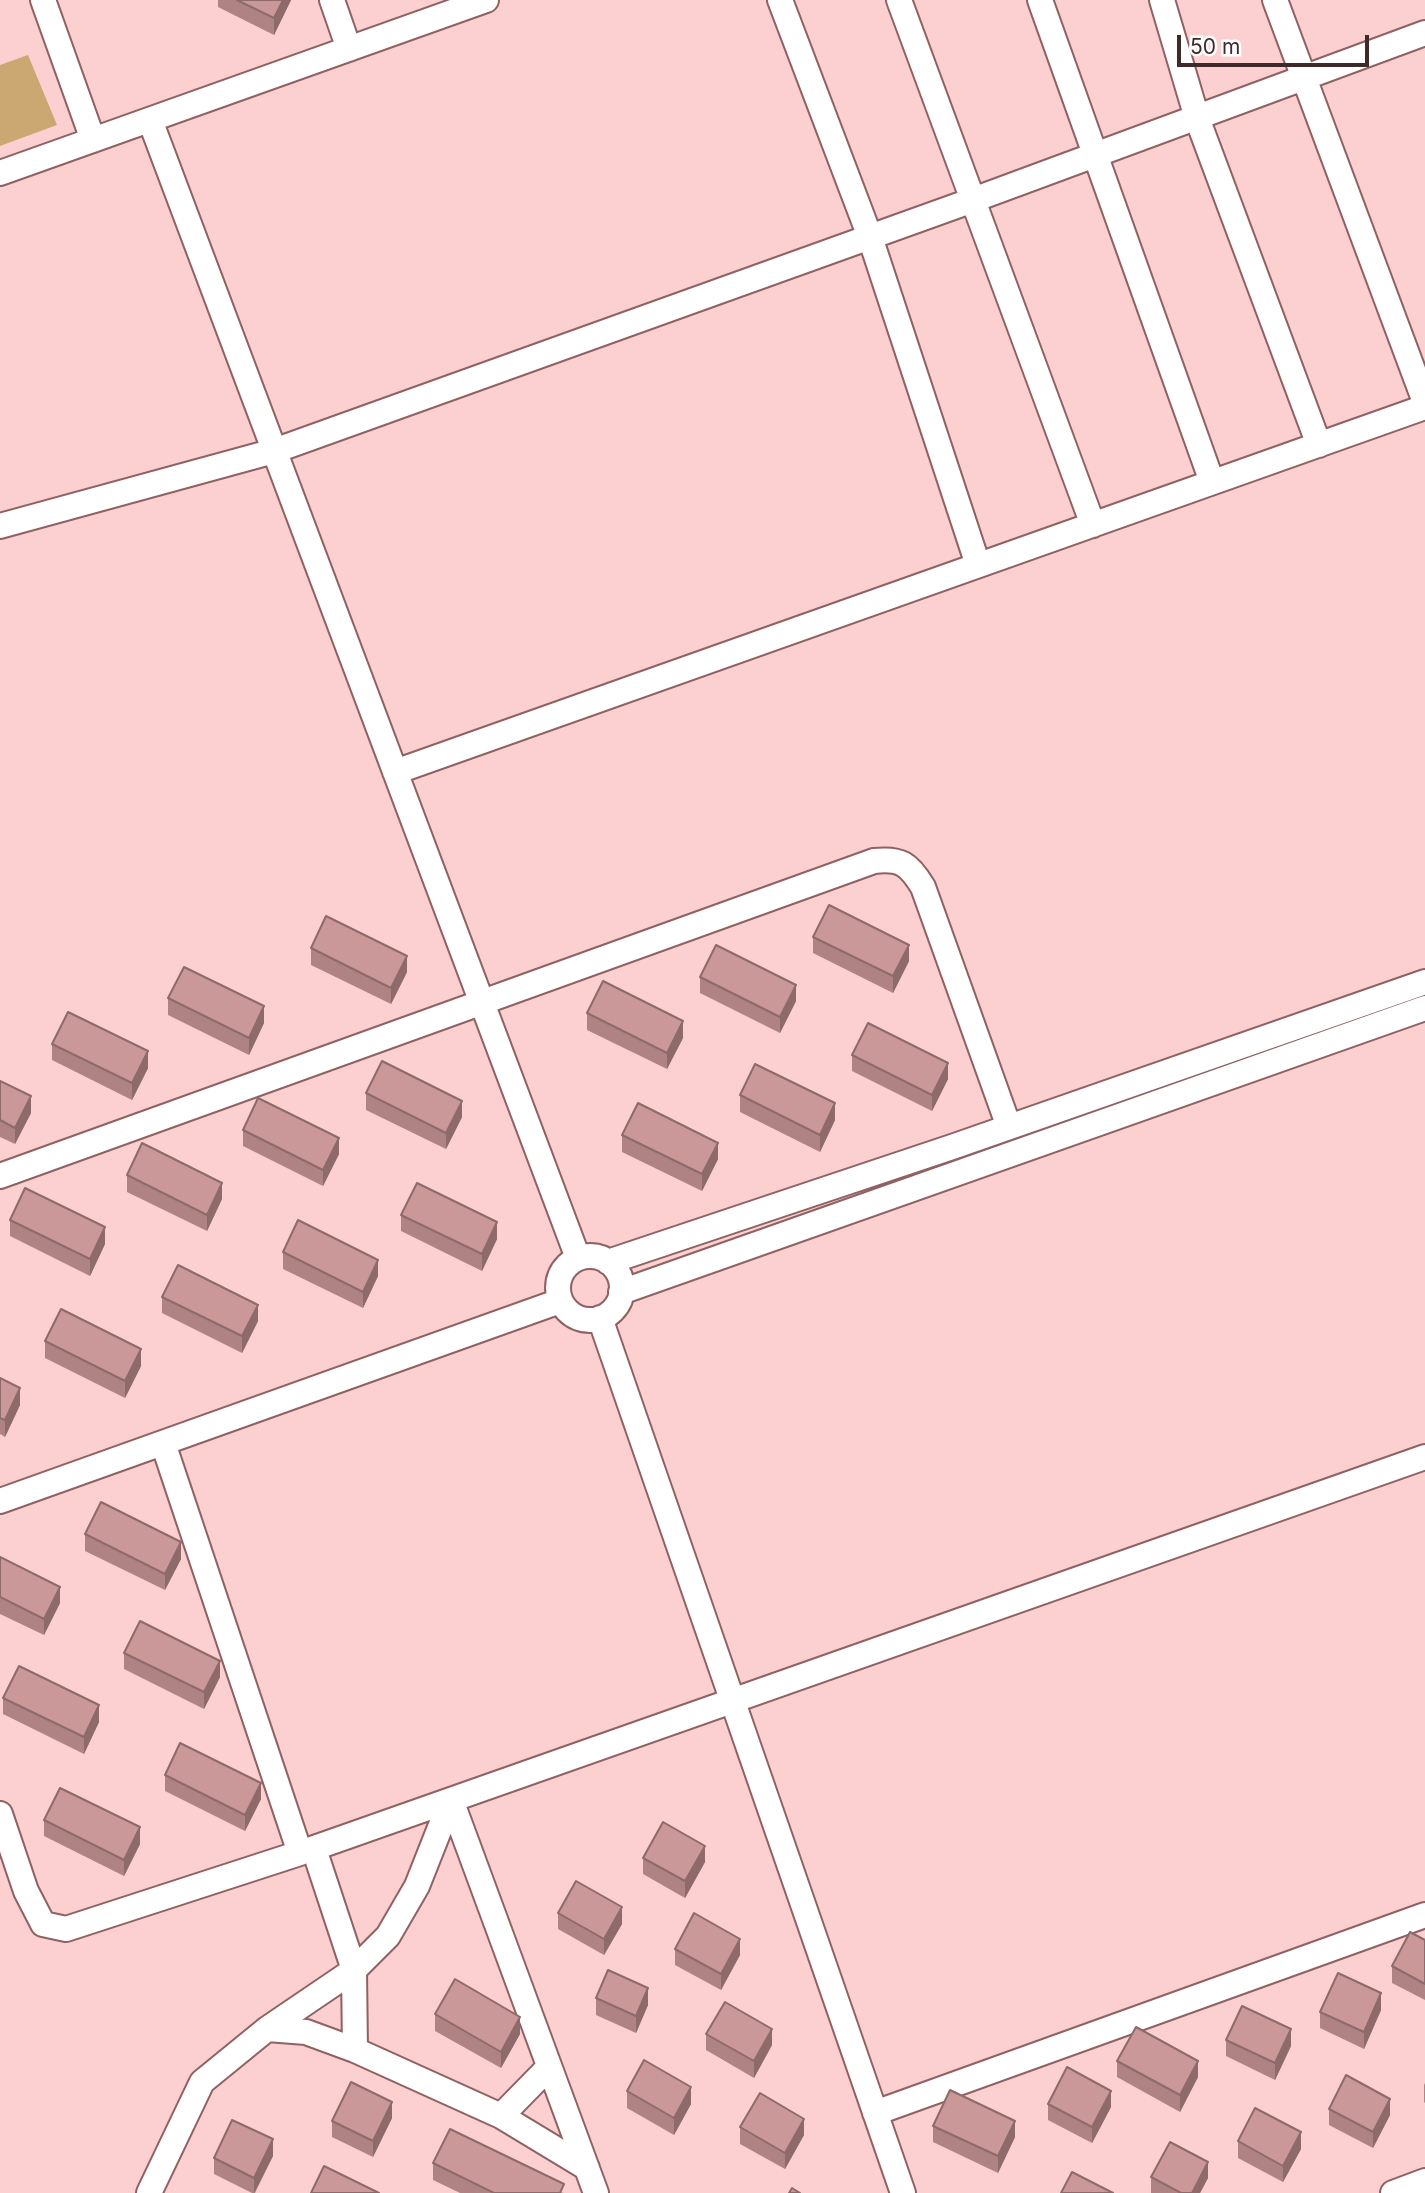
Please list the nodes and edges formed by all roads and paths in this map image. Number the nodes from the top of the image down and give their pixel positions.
1 (43, 0) edge
2 (332, 0) edge
3 (486, 0) edge
4 (779, 0) edge
5 (899, 0) edge
6 (1040, 0) edge
7 (1162, 0) edge
8 (1275, 0) edge
9 (1425, 33) edge
10 (349, 49) junction
11 (1302, 76) junction
12 (1197, 118) junction
13 (150, 120) junction
14 (93, 140) junction
15 (1097, 155) junction
16 (0, 173) edge
17 (973, 200) junction
18 (870, 237) junction
19 (1425, 404) edge
20 (1319, 445) junction
21 (274, 451) junction
22 (1212, 482) junction
23 (1093, 525) junction
24 (0, 526) edge
25 (978, 565) junction
26 (395, 772) junction
27 (1425, 982) edge
28 (482, 1003) junction
29 (1425, 1008) edge
30 (1009, 1127) junction
31 (0, 1175) edge
32 (578, 1258) junction
33 (608, 1262) junction
34 (621, 1292) junction
35 (560, 1301) junction
36 (600, 1318) junction
37 (163, 1443) junction
38 (1425, 1457) edge
39 (0, 1501) edge
40 (732, 1700) junction
41 (451, 1800) junction
42 (0, 1814) edge
43 (307, 1851) junction
44 (1425, 1915) edge
45 (354, 1970) junction
46 (267, 2029) junction
47 (355, 2050) junction
48 (550, 2067) junction
49 (875, 2113) junction
50 (501, 2116) junction
51 (587, 2168) junction
52 (1425, 2181) edge
53 (149, 2193) edge
54 (596, 2193) edge
55 (903, 2193) edge
56 (1393, 2193) edge

1 - 14 street
2 - 10 street
3 - 10 street
4 - 18 street
5 - 17 street
6 - 15 street
7 - 12 street
8 - 11 street
9 - 11 street
10 - 13 street
11 - 12 street
11 - 19 street
12 - 15 street
12 - 20 street
13 - 14 street
13 - 21 street
14 - 16 street
15 - 17 street
15 - 22 street
17 - 18 street
17 - 23 street
18 - 21 street
18 - 25 street
19 - 20 street
20 - 22 street
21 - 24 street
21 - 26 street
22 - 23 street
23 - 25 street
25 - 26 street
26 - 28 street
27 - 30 street
28 - 30 street
28 - 31 street
28 - 32 street
29 - 34 street
30 - 33 street
32 - 33 street
32 - 35 street
33 - 34 street
34 - 36 street
35 - 36 street
35 - 37 street
36 - 40 street
37 - 39 street
37 - 43 street
38 - 40 street
40 - 41 street
40 - 49 street
41 - 43 street
41 - 45 street
41 - 48 street
42 - 43 street
43 - 45 street
44 - 49 street
45 - 46 street
45 - 47 street
46 - 47 street
46 - 53 street
47 - 50 street
48 - 50 street
48 - 51 street
49 - 55 street
50 - 51 street
51 - 54 street
52 - 56 street

